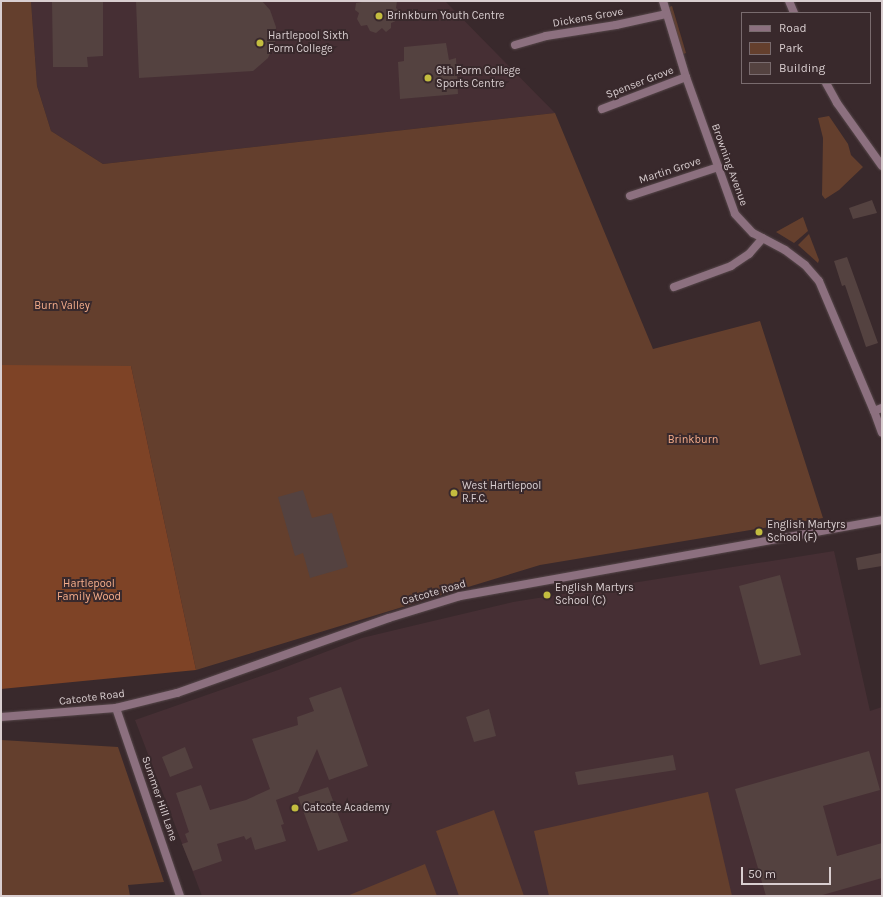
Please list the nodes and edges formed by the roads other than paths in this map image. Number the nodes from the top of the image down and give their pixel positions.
1 (663, 1) edge
2 (789, 1) edge
3 (794, 12) edge
4 (666, 14) junction
5 (515, 45) dead end
6 (686, 77) junction
7 (827, 84) edge
8 (602, 109) dead end
9 (882, 166) edge
10 (718, 167) junction
11 (630, 196) dead end
12 (763, 238) junction
13 (674, 287) dead end
14 (878, 410) edge
15 (882, 433) edge
16 (882, 520) edge
17 (116, 708) junction
18 (1, 717) edge
19 (180, 896) edge

1 - 4 street, Browning Avenue
2 - 3 street
4 - 5 street, Dickens Grove
4 - 6 street, Browning Avenue
6 - 8 street, Spenser Grove
6 - 10 street, Browning Avenue
7 - 9 street
10 - 11 street, Martin Grove
10 - 12 street, Browning Avenue
12 - 13 street
12 - 14 street, Browning Avenue
14 - 15 street, Browning Avenue
16 - 17 street, Catcote Road
17 - 18 street, Catcote Road
17 - 19 street, Summer Hill Lane

